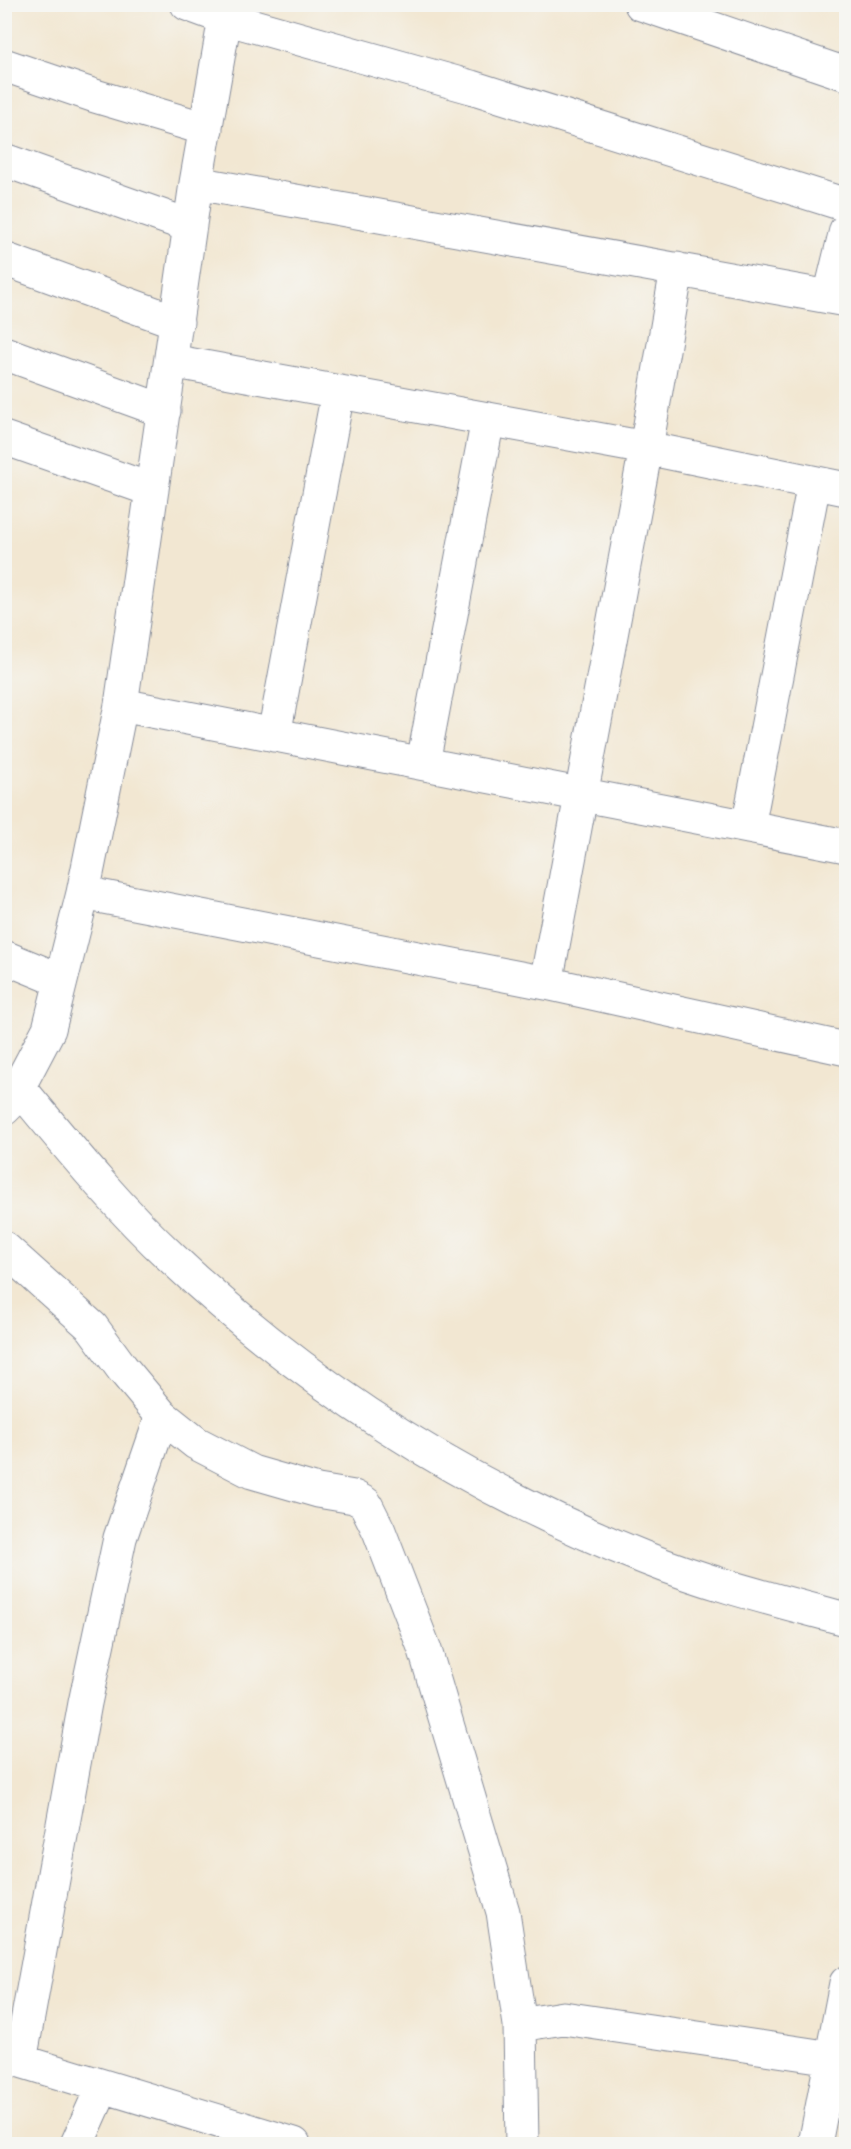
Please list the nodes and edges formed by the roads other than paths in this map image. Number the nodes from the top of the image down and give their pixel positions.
1 (187, 4) edge
2 (641, 4) edge
3 (225, 18) junction
4 (4, 65) edge
5 (846, 74) edge
6 (206, 129) junction
7 (4, 160) edge
8 (196, 183) junction
9 (846, 205) edge
10 (190, 226) junction
11 (846, 230) edge
12 (4, 259) edge
13 (676, 269) junction
14 (838, 298) edge
15 (177, 322) junction
16 (4, 353) edge
17 (171, 361) junction
18 (338, 392) junction
19 (164, 411) junction
20 (488, 419) junction
21 (4, 438) edge
22 (646, 448) junction
23 (814, 483) junction
24 (846, 489) edge
25 (152, 490) junction
26 (121, 705) junction
27 (274, 735) junction
28 (423, 764) junction
29 (582, 794) junction
30 (748, 827) junction
31 (846, 846) edge
32 (82, 893) junction
33 (4, 957) edge
34 (60, 980) junction
35 (546, 983) junction
36 (846, 1049) edge
37 (13, 1100) edge
38 (4, 1248) edge
39 (162, 1416) junction
40 (846, 1619) edge
41 (846, 1983) edge
42 (520, 2025) junction
43 (832, 2058) junction
44 (12, 2059) edge
45 (103, 2086) junction
46 (77, 2145) edge
47 (294, 2145) edge
48 (522, 2145) edge
49 (815, 2145) edge

1 - 3 street
2 - 5 street
3 - 6 street
3 - 9 street
4 - 6 street
6 - 8 street
7 - 10 street
8 - 10 street
8 - 13 street
10 - 15 street
11 - 14 street
12 - 15 street
13 - 14 street
13 - 22 street
15 - 17 street
16 - 19 street
17 - 18 street
17 - 19 street
18 - 20 street
18 - 27 street
19 - 25 street
20 - 22 street
20 - 28 street
21 - 25 street
22 - 23 street
22 - 29 street
23 - 24 street
23 - 30 street
25 - 26 street
26 - 27 street
26 - 32 street
27 - 28 street
28 - 29 street
29 - 30 street
29 - 35 street
30 - 31 street
32 - 34 street
32 - 35 street
33 - 34 street
34 - 37 street
35 - 36 street
37 - 40 street
38 - 39 street
39 - 42 street
39 - 44 street
41 - 43 street
42 - 43 street
42 - 48 street
43 - 49 street
44 - 45 street
45 - 46 street
45 - 47 street

